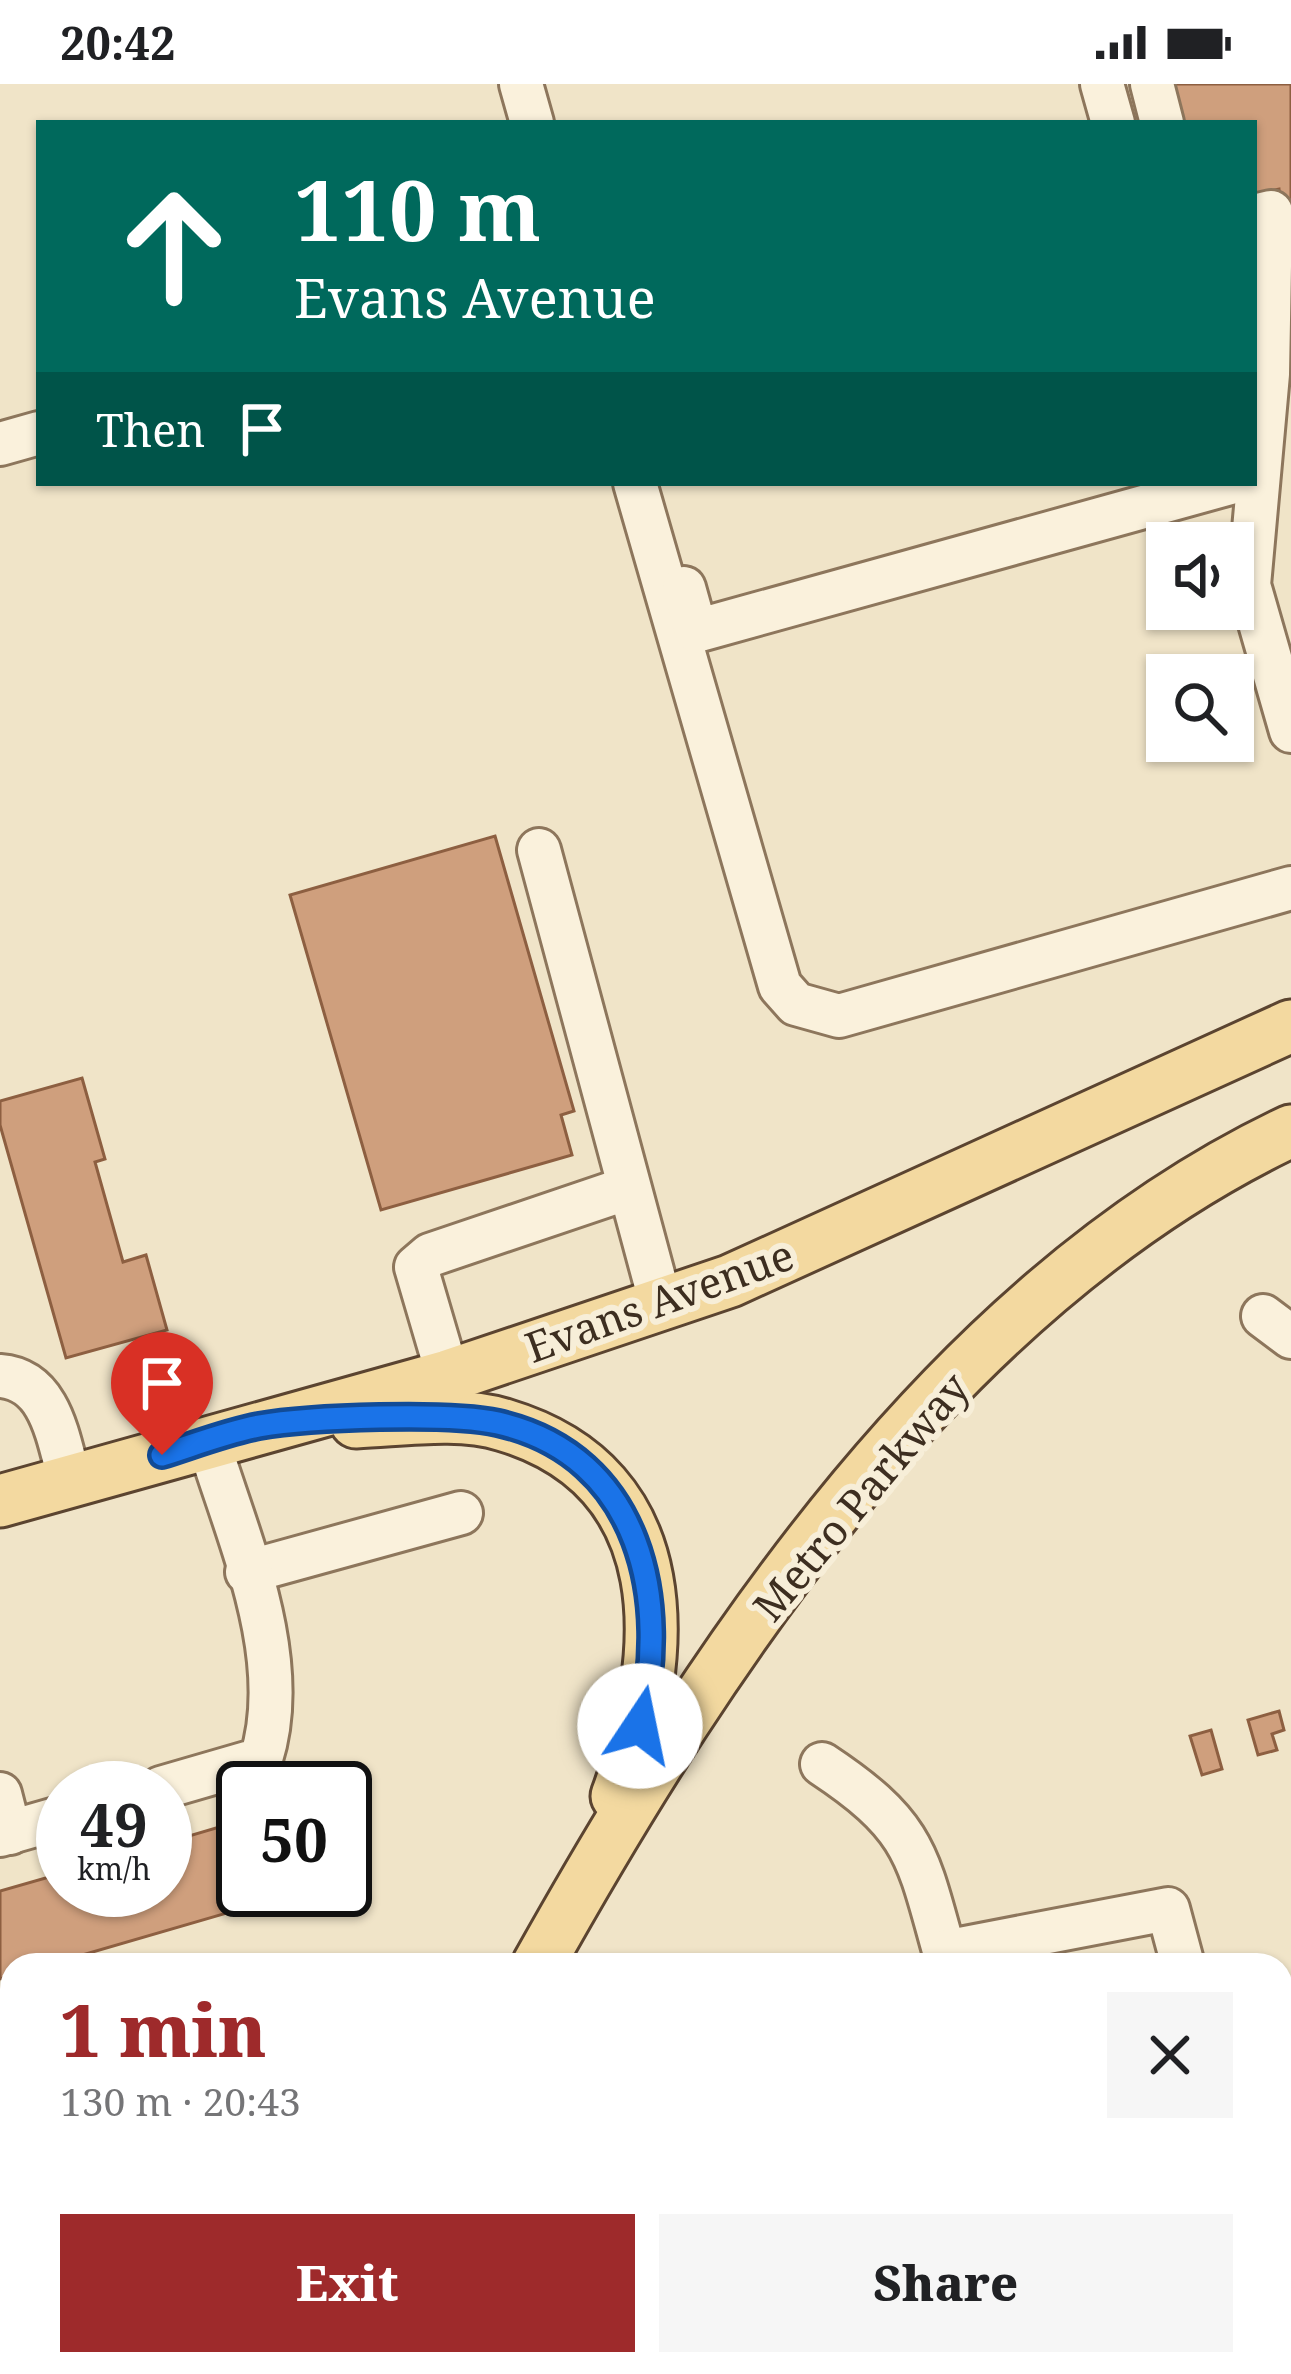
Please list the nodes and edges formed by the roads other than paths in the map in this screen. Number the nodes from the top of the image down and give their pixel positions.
1 (521, 84) edge
2 (1102, 84) edge
3 (1152, 84) edge
4 (531, 120) edge
5 (1112, 120) edge
6 (1161, 120) edge
7 (1257, 215) edge
8 (1257, 346) edge
9 (36, 434) edge
10 (0, 444) edge
11 (636, 486) edge
12 (655, 486) edge
13 (1225, 486) edge
14 (1243, 486) edge
15 (1291, 731) edge
16 (539, 850) dead end
17 (1291, 888) edge
18 (1291, 1026) edge
19 (1291, 1131) edge
20 (628, 1188) junction
21 (661, 1304) junction
22 (0, 1376) edge
23 (448, 1376) junction
24 (260, 1426) junction
25 (208, 1441) junction
26 (70, 1481) junction
27 (0, 1501) edge
28 (461, 1514) dead end
29 (248, 1572) junction
30 (822, 1764) dead end
31 (192, 1779) edge
32 (36, 1819) edge
33 (3, 1821) edge
34 (586, 1881) junction
35 (545, 1953) edge
36 (944, 1953) edge
37 (973, 1953) edge
38 (1181, 1953) edge

1 - 4 street
2 - 5 street
3 - 6 street
7 - 8 street
9 - 10 street
11 - 17 street
12 - 13 street
14 - 15 street
16 - 20 street
18 - 21 main road, Evans Avenue
19 - 34 main road, Metro Parkway
20 - 21 street
20 - 23 street
21 - 23 main road, Evans Avenue
22 - 26 street
23 - 24 main road, Evans Avenue
24 - 25 main road, Evans Avenue
24 - 34 main road
25 - 26 main road, Evans Avenue
25 - 29 street
26 - 27 main road, Evans Avenue
28 - 29 street
29 - 31 street
30 - 36 street
32 - 33 street
34 - 35 main road, Metro Parkway
37 - 38 street

